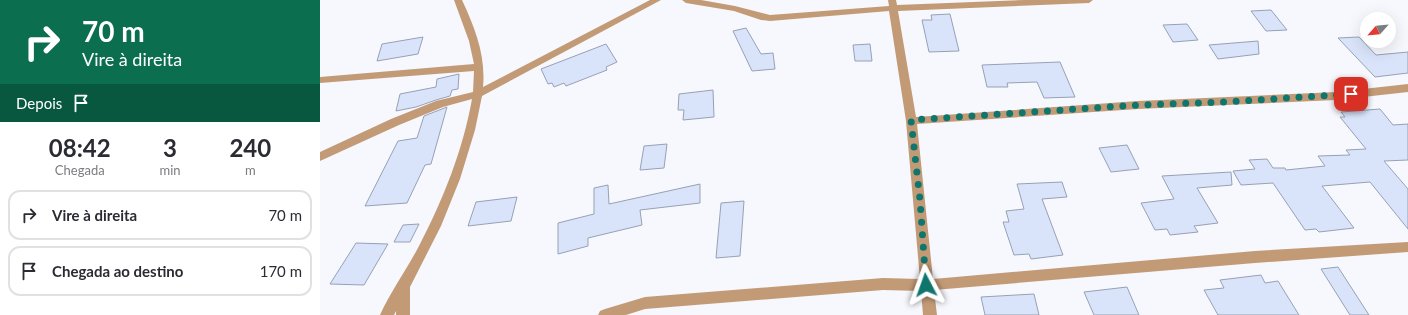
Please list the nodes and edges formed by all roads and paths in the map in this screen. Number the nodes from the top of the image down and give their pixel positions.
1 (458, 0) edge
2 (657, 0) edge
3 (686, 0) edge
4 (1088, 0) edge
5 (893, 4) edge
6 (479, 66) junction
7 (320, 80) edge
8 (1408, 88) edge
9 (478, 94) junction
10 (911, 120) junction
11 (320, 156) edge
12 (1408, 247) edge
13 (926, 285) junction
14 (404, 287) junction
15 (387, 315) edge
16 (404, 315) edge
17 (606, 315) edge
18 (930, 315) edge

1 - 6 street
2 - 9 street
3 - 5 street
4 - 5 street
5 - 10 street
6 - 7 street
6 - 9 street
8 - 10 street
9 - 11 street
9 - 14 street
10 - 13 street
12 - 13 street
13 - 17 street
13 - 18 street
14 - 15 street
14 - 16 street

